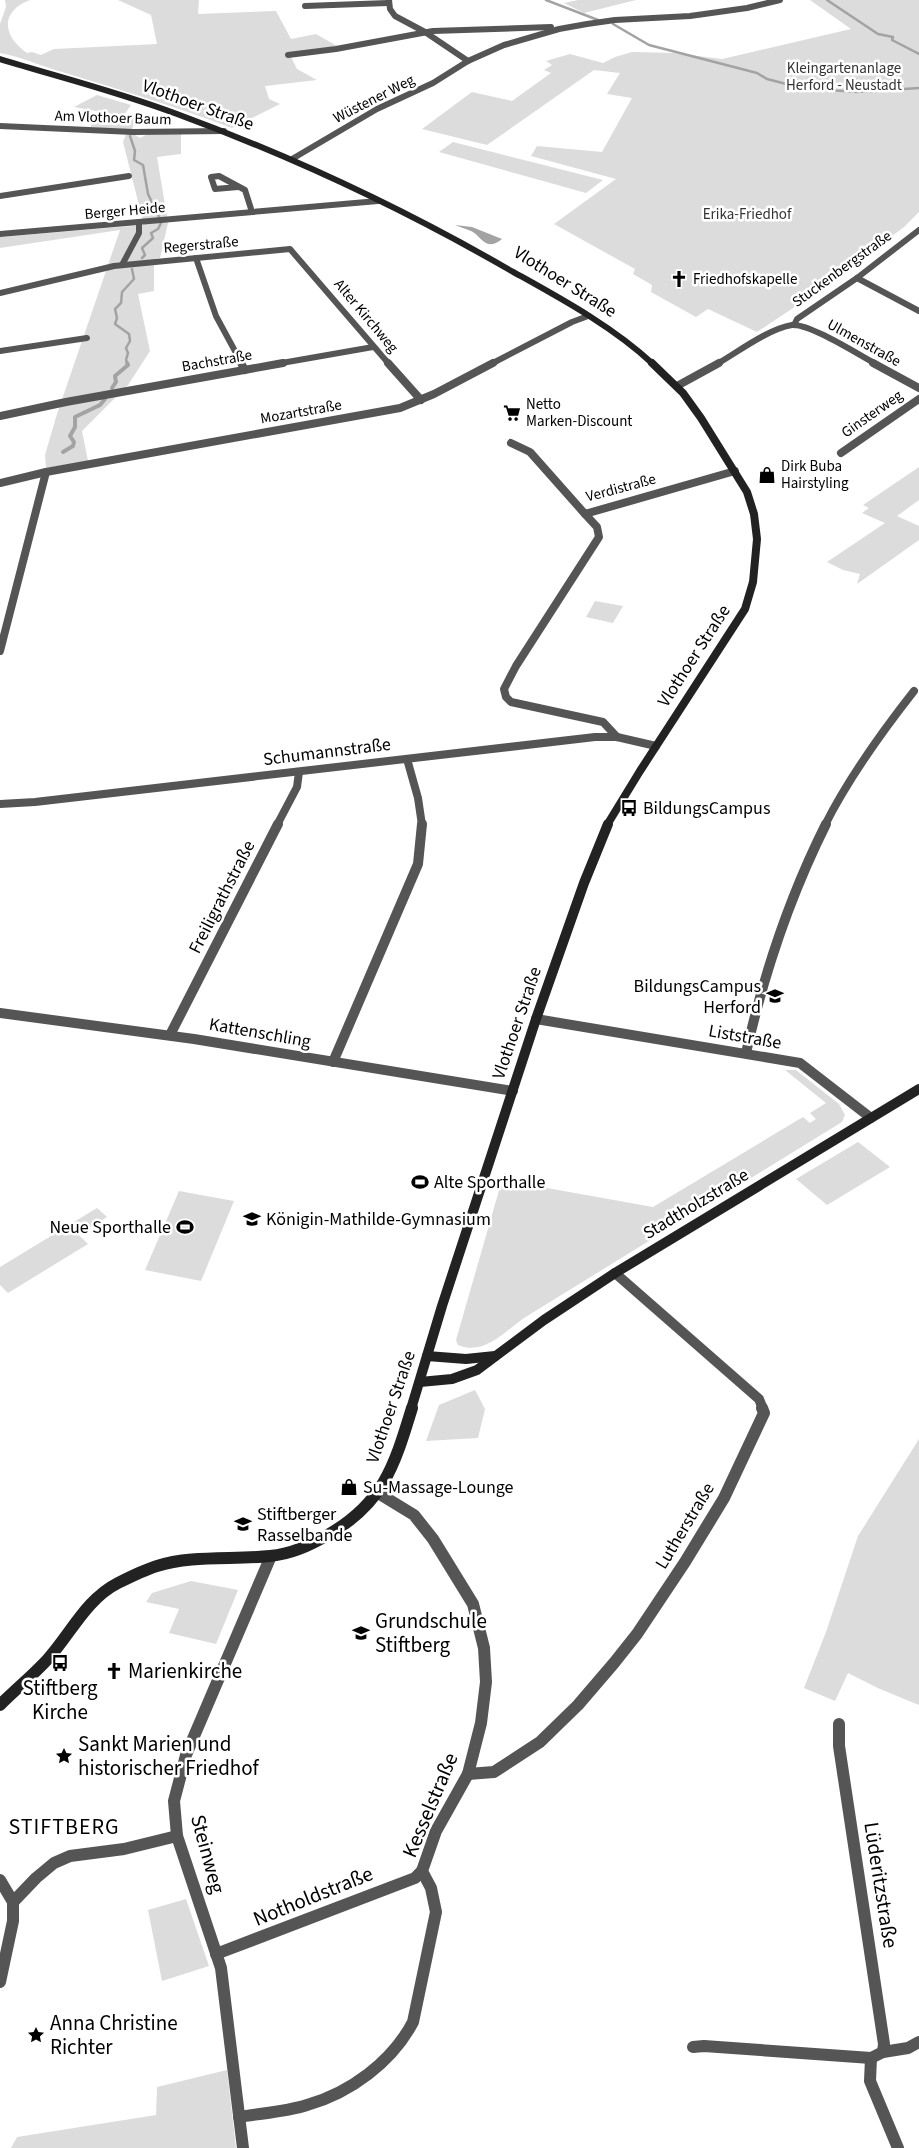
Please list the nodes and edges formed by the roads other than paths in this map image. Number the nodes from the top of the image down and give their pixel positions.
1 (780, 0) edge
2 (388, 2) edge
3 (738, 2) dead end
4 (305, 6) dead end
5 (747, 8) junction
6 (559, 29) junction
7 (426, 32) junction
8 (288, 55) dead end
9 (0, 60) edge
10 (468, 61) junction
11 (0, 126) edge
12 (224, 131) junction
13 (292, 159) junction
14 (129, 176) dead end
15 (238, 187) dead end
16 (0, 196) edge
17 (378, 201) junction
18 (252, 212) junction
19 (139, 223) junction
20 (918, 232) edge
21 (0, 234) edge
22 (290, 249) joint
23 (196, 258) junction
24 (122, 265) junction
25 (857, 278) junction
26 (0, 293) edge
27 (919, 311) edge
28 (588, 316) junction
29 (794, 325) junction
30 (87, 338) dead end
31 (373, 347) junction
32 (0, 351) edge
33 (245, 370) junction
34 (677, 386) junction
35 (919, 388) edge
36 (919, 399) edge
37 (421, 400) junction
38 (0, 416) edge
39 (511, 443) dead end
40 (841, 453) dead end
41 (735, 471) junction
42 (46, 472) junction
43 (0, 483) edge
44 (585, 514) junction
45 (3, 628) edge
46 (0, 651) edge
47 (914, 691) dead end
48 (617, 737) junction
49 (656, 746) junction
50 (406, 759) junction
51 (298, 772) junction
52 (0, 804) edge
53 (0, 1013) edge
54 (536, 1019) junction
55 (170, 1035) junction
56 (746, 1053) junction
57 (333, 1062) junction
58 (919, 1089) edge
59 (513, 1091) junction
60 (871, 1118) junction
61 (615, 1273) junction
62 (428, 1356) junction
63 (496, 1356) junction
64 (420, 1382) junction
65 (378, 1493) junction
66 (271, 1556) junction
67 (0, 1706) edge
68 (839, 1724) dead end
69 (468, 1774) junction
70 (177, 1836) junction
71 (422, 1871) junction
72 (0, 1880) edge
73 (13, 1902) junction
74 (216, 1954) junction
75 (0, 1982) edge
76 (919, 2042) edge
77 (693, 2047) dead end
78 (877, 2055) junction
79 (239, 2117) junction
80 (243, 2148) edge
81 (898, 2148) edge

1 - 5 street, Wüstener Weg
2 - 4 street
2 - 7 street, Wüstener Weg
3 - 5 street
5 - 6 street, Wüstener Weg
6 - 7 street, Wüstener Weg
6 - 10 street, Wüstener Weg
7 - 8 street, Wüstener Weg
7 - 10 street, Wüstener Weg
9 - 12 street, Vlothoer Straße
10 - 13 street, Wüstener Weg
11 - 12 street, Am Vlothoer Baum
12 - 13 street, Vlothoer Straße
13 - 17 street, Vlothoer Straße
14 - 16 street
15 - 18 street
17 - 18 street, Berger Heide
17 - 28 street, Vlothoer Straße
18 - 19 street, Berger Heide
19 - 21 street, Berger Heide
19 - 24 street
20 - 25 street, Stuckenbergstraße
22 - 23 street, Regerstraße
22 - 31 street, Alter Kirchweg
23 - 24 street, Regerstraße
23 - 33 street
24 - 26 street, Regerstraße
25 - 27 street
25 - 29 street, Stuckenbergstraße
28 - 34 street, Vlothoer Straße
28 - 37 street, Mozartstraße
29 - 34 street, Stuckenbergstraße
29 - 35 street, Ulmenstraße
30 - 32 street
31 - 33 street, Bachstraße
31 - 37 street, Alter Kirchweg
33 - 38 street, Bachstraße
34 - 41 street, Vlothoer Straße
36 - 40 street, Ginsterweg
37 - 42 street, Mozartstraße
39 - 44 street, Verdistraße
41 - 44 street, Verdistraße
41 - 49 street, Vlothoer Straße
42 - 43 street, Mozartstraße
42 - 45 street
44 - 48 street
45 - 46 street
47 - 56 street
48 - 49 street, Schumannstraße
48 - 50 street, Schumannstraße
49 - 54 street, Vlothoer Straße
50 - 51 street, Schumannstraße
50 - 57 street
51 - 52 street, Schumannstraße
51 - 55 street, Freiligrathstraße
53 - 55 street, Kattenschling
54 - 56 street, Liststraße
54 - 59 street, Vlothoer Straße
55 - 57 street, Kattenschling
56 - 60 street, Liststraße
57 - 59 street, Kattenschling
58 - 60 street, Stadtholzstraße
59 - 62 street, Vlothoer Straße
60 - 61 street, Stadtholzstraße
61 - 63 street, Stadtholzstraße
61 - 69 street, Lutherstraße
62 - 63 street
62 - 64 street, Vlothoer Straße
63 - 64 street, Stadtholzstraße
64 - 65 street, Vlothoer Straße
65 - 66 street, Vlothoer Straße
65 - 69 street, Kesselstraße
66 - 67 street, Vlothoer Straße
66 - 70 street, Steinweg
68 - 78 street, Lüderitzstraße
69 - 71 street, Kesselstraße
70 - 73 street
70 - 74 street, Steinweg
71 - 74 street, Notholdstraße
71 - 79 street, Kesselstraße
72 - 73 street
73 - 75 street
74 - 79 street, Steinweg
76 - 78 street
77 - 78 street
78 - 81 street, Lüderitzstraße
79 - 80 street, Steinweg

